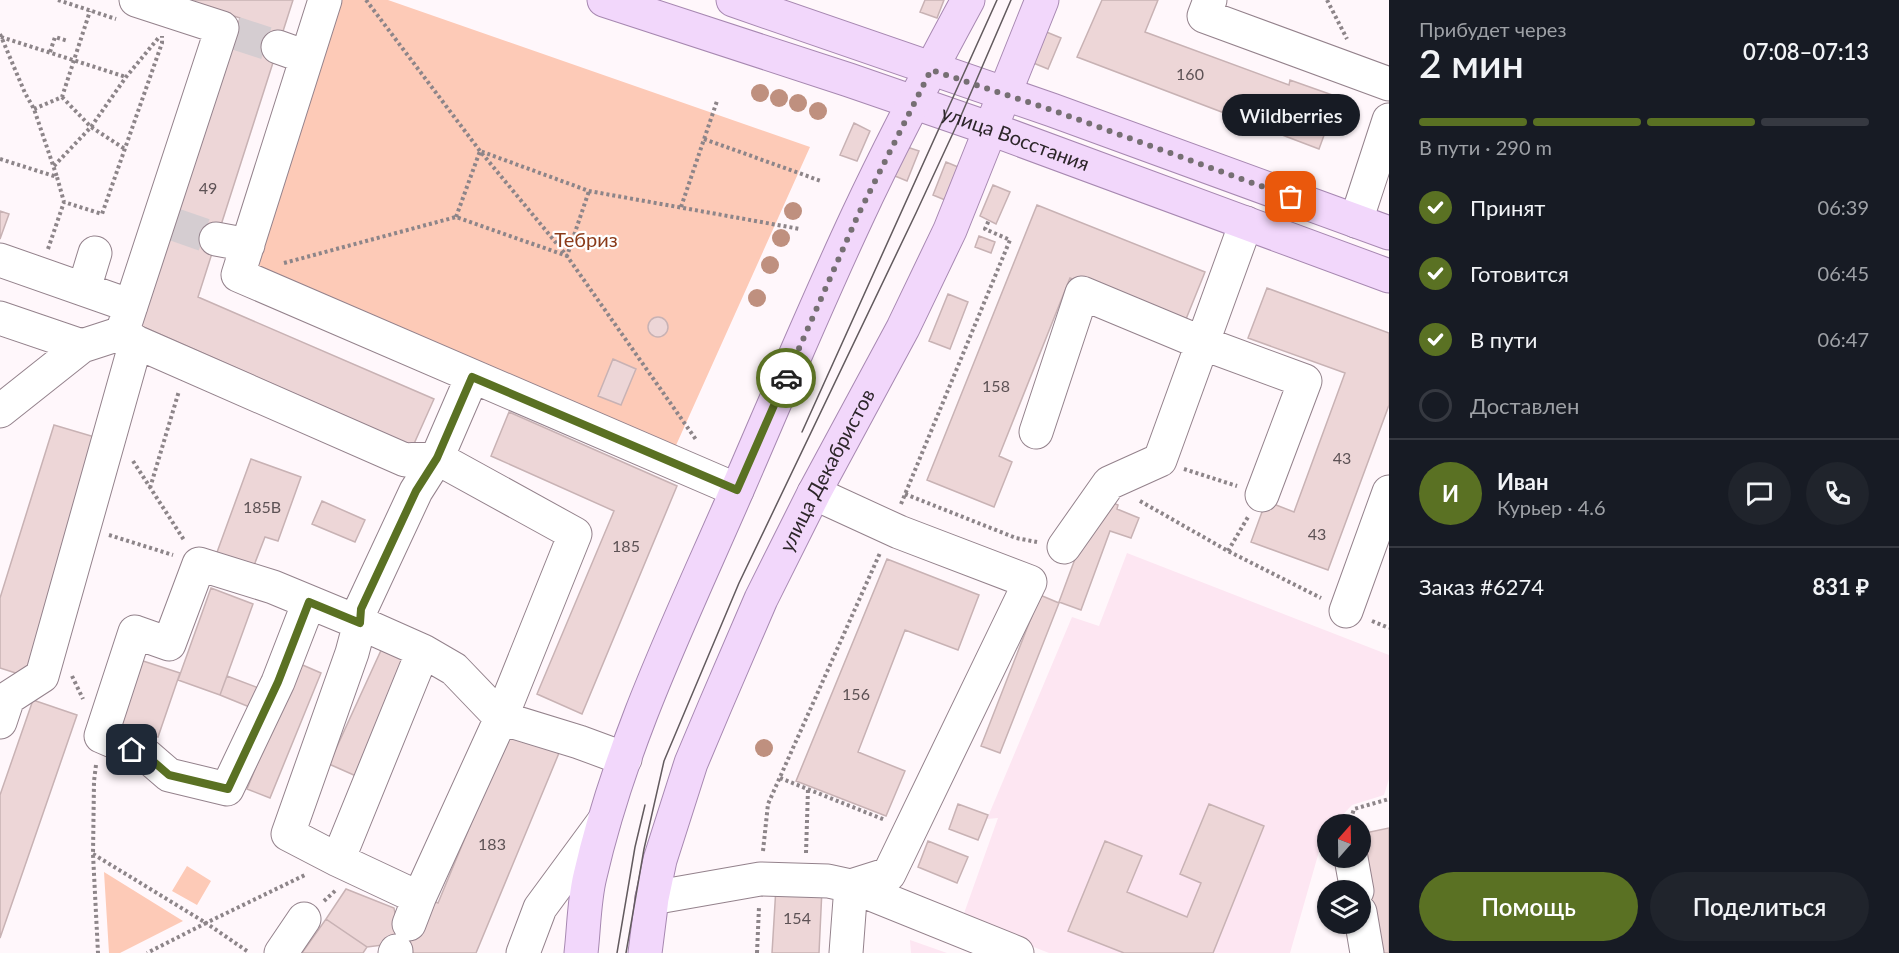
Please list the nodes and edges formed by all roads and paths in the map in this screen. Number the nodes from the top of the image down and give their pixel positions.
1 (58, 0) edge
2 (325, 0) edge
3 (366, 0) edge
4 (604, 0) edge
5 (733, 0) edge
6 (968, 0) edge
7 (1042, 0) edge
8 (1210, 0) edge
9 (128, 10) edge
10 (90, 11) junction
11 (152, 30) dead end
12 (162, 33) junction
13 (0, 35) edge
14 (68, 42) dead end
15 (50, 52) junction
16 (931, 70) junction
17 (126, 77) junction
18 (1389, 84) edge
19 (1004, 94) junction
20 (62, 97) junction
21 (717, 101) dead end
22 (913, 102) junction
23 (34, 109) junction
24 (1389, 120) edge
25 (91, 127) junction
26 (991, 129) junction
27 (704, 139) junction
28 (125, 149) junction
29 (480, 151) junction
30 (0, 159) edge
31 (54, 166) junction
32 (57, 177) junction
33 (821, 181) dead end
34 (589, 191) junction
35 (64, 202) junction
36 (681, 207) junction
37 (456, 217) junction
38 (989, 220) dead end
39 (1356, 221) junction
40 (1246, 223) junction
41 (800, 229) dead end
42 (1389, 232) edge
43 (216, 239) tunnel mouth
44 (248, 245) junction
45 (95, 253) dead end
46 (567, 256) junction
47 (0, 260) edge
48 (278, 265) dead end
49 (40, 274) junction
50 (1389, 276) edge
51 (84, 289) junction
52 (0, 318) edge
53 (130, 327) junction
54 (1202, 343) junction
55 (82, 346) junction
56 (472, 377) junction
57 (180, 387) dead end
58 (0, 411) edge
59 (111, 429) junction
60 (1036, 432) dead end
61 (704, 450) dead end
62 (437, 458) junction
63 (1109, 483) junction
64 (150, 488) junction
65 (737, 490) junction
66 (1389, 492) edge
67 (814, 493) junction
68 (1262, 495) joint
69 (84, 527) junction
70 (890, 529) junction
71 (1064, 547) dead end
72 (1228, 551) junction
73 (200, 564) junction
74 (309, 602) junction
75 (1346, 611) joint
76 (360, 623) junction
77 (53, 637) junction
78 (423, 651) junction
79 (501, 718) junction
80 (0, 722) edge
81 (101, 736) junction
82 (625, 759) junction
83 (780, 778) junction
84 (808, 789) junction
85 (1389, 799) edge
86 (1352, 814) edge
87 (604, 821) junction
88 (910, 830) junction
89 (93, 854) junction
90 (348, 864) junction
91 (760, 879) junction
92 (805, 880) junction
93 (851, 886) junction
94 (652, 898) junction
95 (304, 919) joint
96 (206, 923) junction
97 (405, 931) edge
98 (1364, 934) edge
99 (247, 951) dead end
100 (98, 953) edge
101 (147, 953) edge
102 (281, 953) edge
103 (523, 953) edge
104 (581, 953) edge
105 (645, 953) edge
106 (757, 953) edge
107 (846, 953) edge
108 (1017, 953) edge
109 (1367, 953) edge

1 - 10 path
2 - 44 lane
3 - 29 path
4 - 22 main road, улица Восстания
5 - 16 main road, улица Восстания
6 - 16 main road
7 - 19 main road, улица Декабристов
8 - 18 lane
9 - 10 path
9 - 53 lane
10 - 20 path
11 - 12 path
12 - 17 path
12 - 28 path
13 - 15 path
13 - 23 path
14 - 15 path
15 - 17 path
16 - 19 main road, улица Восстания
16 - 22 main road
17 - 25 path
19 - 26 main road, улица Декабристов
19 - 39 main road, улица Восстания
20 - 23 path
20 - 25 path
21 - 27 path
22 - 26 main road, улица Восстания
22 - 65 main road
23 - 31 path
24 - 39 lane
25 - 28 path
25 - 31 path
26 - 40 main road, улица Восстания
26 - 67 main road, улица Декабристов
27 - 33 path
27 - 36 path
28 - 35 path
29 - 34 path
29 - 37 path
29 - 46 path
30 - 32 path
31 - 32 path
32 - 35 path
34 - 36 path
34 - 46 path
35 - 49 path
36 - 41 path
37 - 46 path
37 - 48 path
38 - 70 path
39 - 42 main road, улица Восстания
40 - 50 main road, улица Восстания
40 - 54 lane
43 - 44 lane
44 - 56 lane
45 - 51 lane
46 - 61 path
47 - 49 lane
49 - 51 lane
51 - 53 lane
52 - 55 lane
53 - 55 lane
53 - 59 lane
53 - 62 lane
54 - 60 lane
54 - 63 lane
54 - 68 lane
55 - 58 lane
56 - 62 lane
56 - 65 lane
57 - 64 path
59 - 64 path
59 - 69 lane
62 - 76 lane
62 - 79 lane
63 - 71 lane
63 - 72 path
64 - 73 path
65 - 82 main road
66 - 75 lane
67 - 70 lane
67 - 94 main road, улица Декабристов
68 - 72 path
69 - 73 path
69 - 77 lane
70 - 83 path
70 - 88 lane
72 - 75 path
73 - 74 lane
73 - 81 lane
74 - 76 lane
74 - 81 lane
76 - 78 lane
76 - 90 lane
77 - 80 lane
77 - 81 path
78 - 79 lane
78 - 90 lane
79 - 82 lane
79 - 97 lane
81 - 89 path
82 - 87 main road
83 - 84 path
83 - 91 path
84 - 88 path
84 - 92 path
85 - 86 path
87 - 103 lane
87 - 104 main road
88 - 93 lane
89 - 96 path
89 - 100 path
90 - 95 path
90 - 96 path
90 - 97 lane
91 - 92 lane
91 - 94 lane
91 - 106 path
92 - 93 lane
93 - 107 lane
93 - 108 lane
94 - 105 main road, улица Декабристов
95 - 102 lane
96 - 99 path
96 - 101 path
98 - 109 lane

